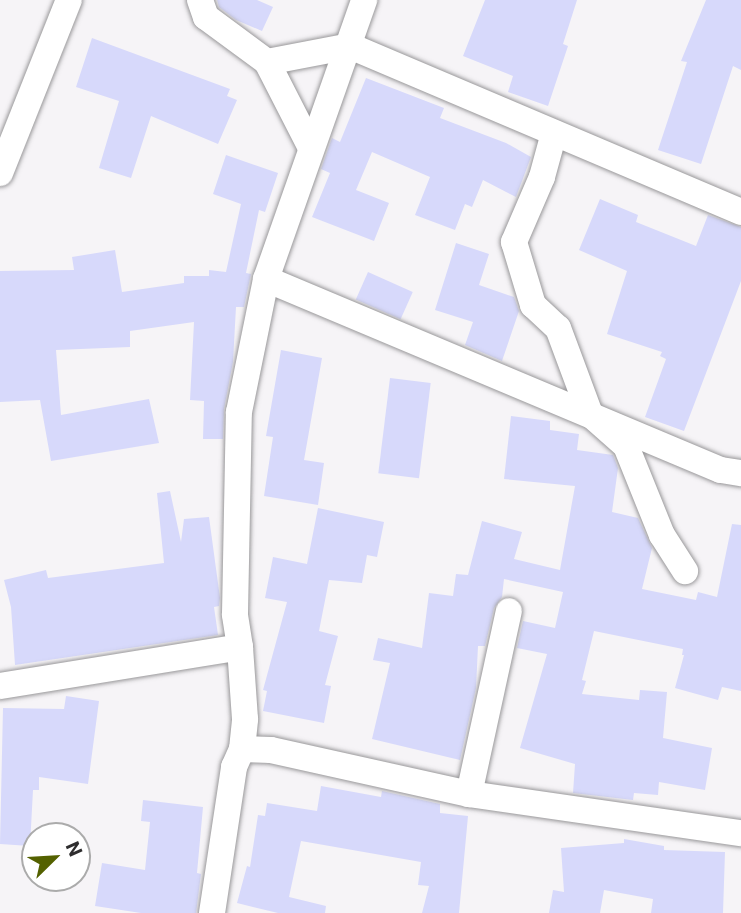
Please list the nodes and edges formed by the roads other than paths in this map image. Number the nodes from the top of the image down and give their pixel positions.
1 (69, 0) edge
2 (200, 0) edge
3 (365, 0) edge
4 (349, 46) junction
5 (267, 62) junction
6 (554, 133) junction
7 (312, 148) junction
8 (0, 173) edge
9 (741, 212) edge
10 (266, 279) junction
11 (590, 414) junction
12 (741, 473) edge
13 (685, 571) dead end
14 (509, 611) dead end
15 (240, 647) junction
16 (0, 686) edge
17 (242, 749) junction
18 (469, 794) junction
19 (741, 832) edge
20 (212, 913) edge

1 - 8 street
2 - 5 street
3 - 4 street
4 - 5 street
4 - 6 street
4 - 7 street
5 - 7 street
6 - 9 street
6 - 11 street
7 - 10 street
10 - 11 street
10 - 15 street
11 - 12 street
11 - 13 street
14 - 18 street
15 - 16 street
15 - 17 street
17 - 18 street
17 - 20 street
18 - 19 street

